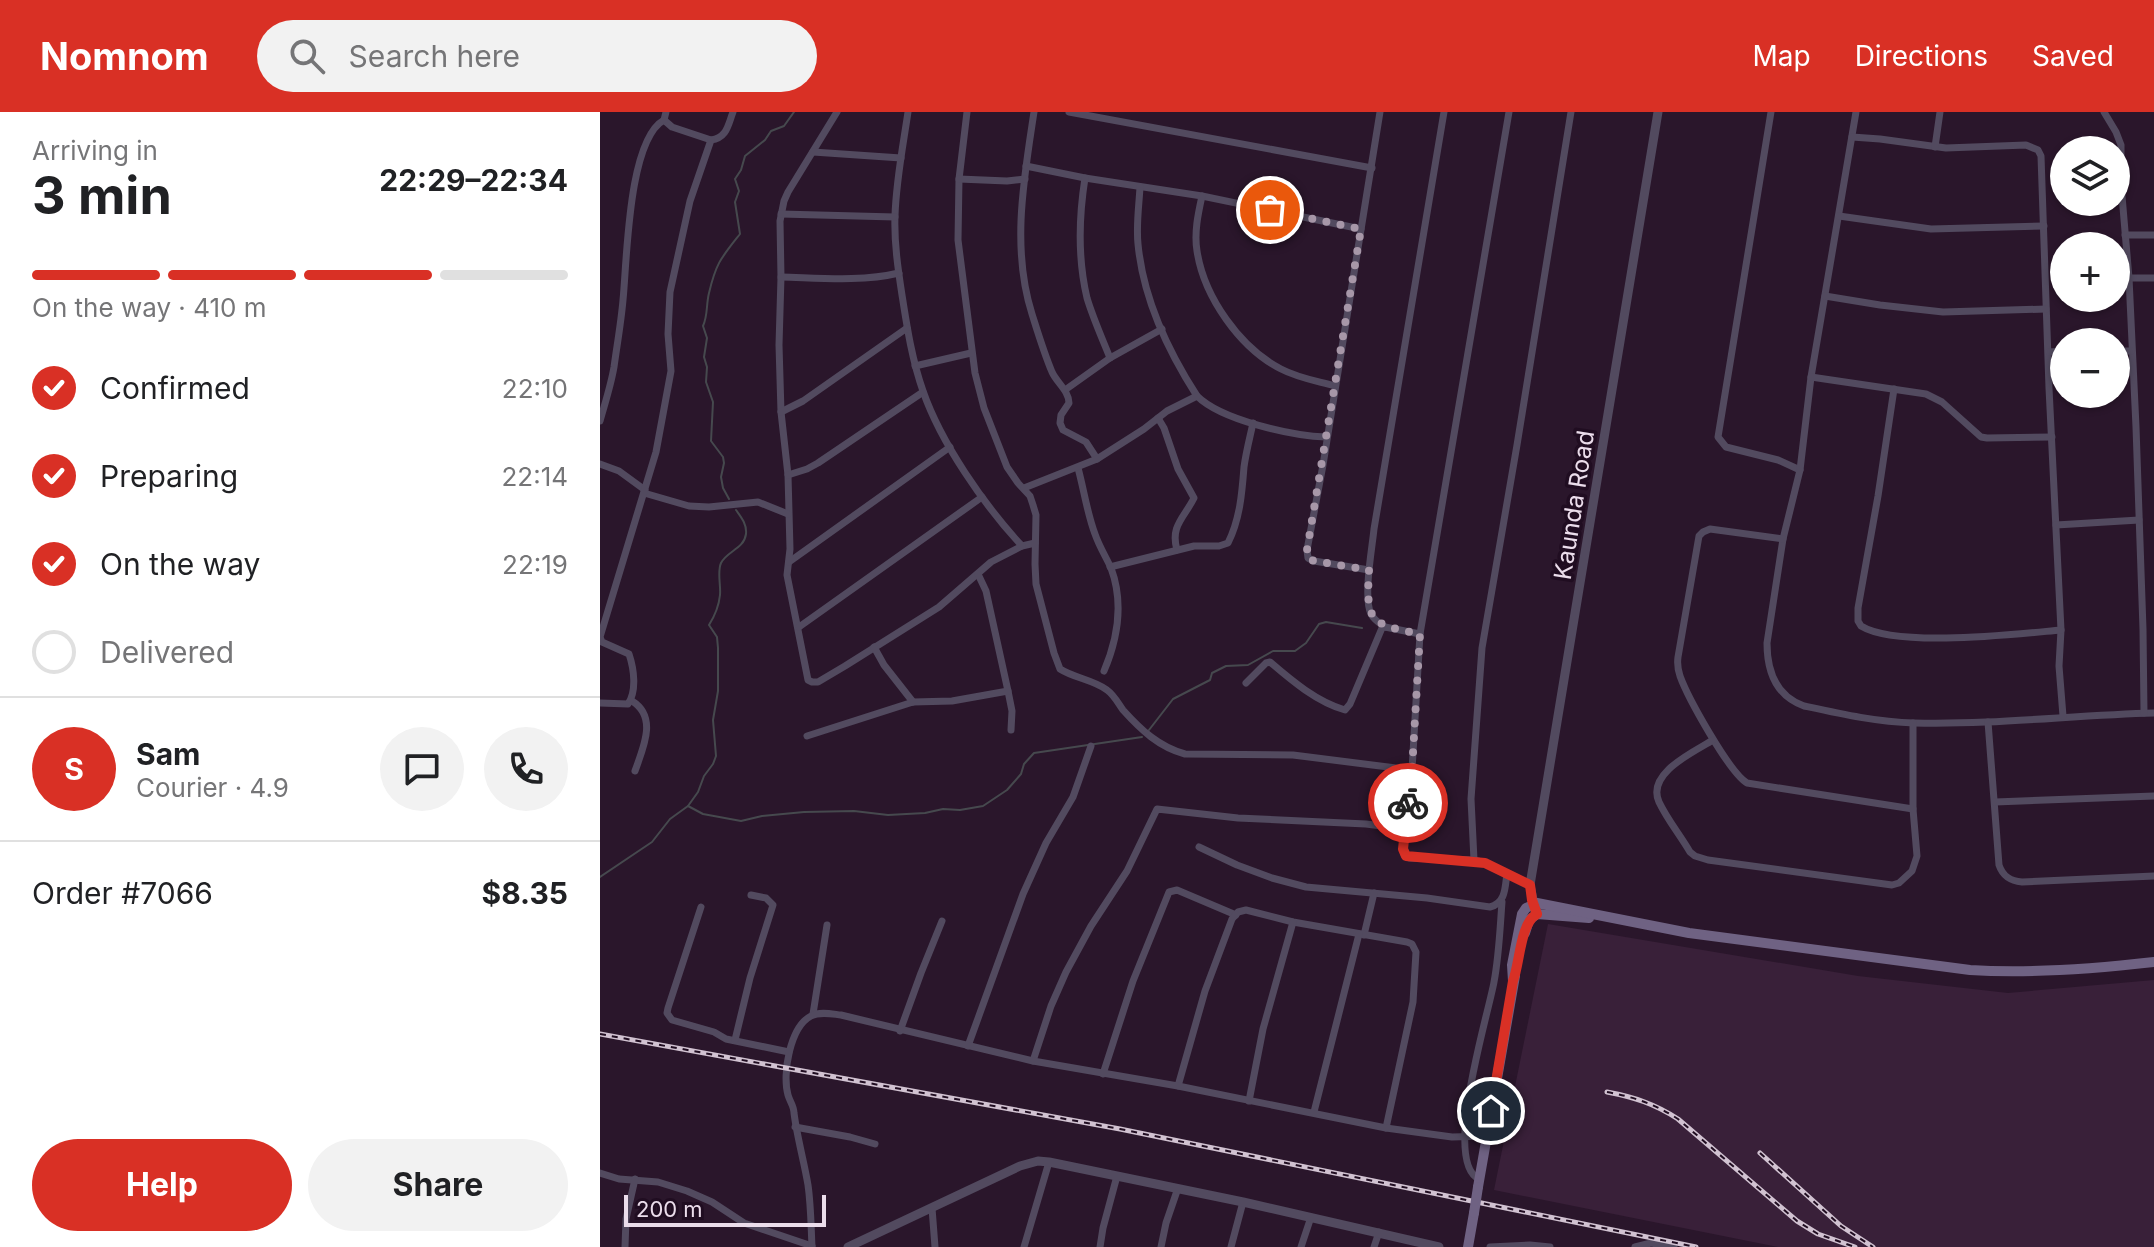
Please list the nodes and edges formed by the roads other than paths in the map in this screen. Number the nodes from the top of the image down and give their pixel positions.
1 (733, 112) edge
2 (837, 112) edge
3 (908, 112) edge
4 (967, 112) edge
5 (1034, 112) edge
6 (1069, 112) edge
7 (1380, 112) edge
8 (1444, 112) edge
9 (1509, 112) edge
10 (1571, 112) edge
11 (1658, 112) edge
12 (1771, 112) edge
13 (1856, 112) edge
14 (1940, 112) edge
15 (2104, 112) edge
16 (665, 116) edge
17 (1852, 137) junction
18 (711, 140) junction
19 (1935, 147) junction
20 (813, 152) junction
21 (901, 158) junction
22 (1026, 166) junction
23 (1372, 168) junction
24 (1085, 178) junction
25 (959, 179) junction
26 (1025, 179) junction
27 (1140, 187) junction
28 (1202, 196) junction
29 (781, 214) junction
30 (1839, 216) junction
31 (895, 217) junction
32 (2044, 226) junction
33 (1361, 229) junction
34 (2125, 232) edge
35 (2130, 235) edge
36 (2154, 235) edge
37 (899, 273) junction
38 (781, 277) junction
39 (2130, 278) edge
40 (2154, 278) edge
41 (1825, 296) junction
42 (2046, 309) junction
43 (2130, 312) edge
44 (907, 328) junction
45 (1162, 329) junction
46 (2131, 351) joint
47 (2049, 352) joint
48 (971, 353) junction
49 (1110, 358) junction
50 (915, 366) junction
51 (1811, 377) junction
52 (1335, 386) junction
53 (1894, 389) junction
54 (1065, 390) junction
55 (923, 392) junction
56 (1197, 396) junction
57 (781, 412) junction
58 (1158, 418) junction
59 (600, 421) edge
60 (1253, 423) junction
61 (1326, 437) junction
62 (2052, 437) junction
63 (950, 447) junction
64 (1097, 459) junction
65 (600, 464) edge
66 (1078, 468) junction
67 (1800, 470) junction
68 (788, 475) junction
69 (1024, 488) junction
70 (644, 491) junction
71 (982, 497) junction
72 (788, 514) junction
73 (2139, 520) junction
74 (2056, 525) junction
75 (1783, 539) junction
76 (1035, 543) junction
77 (1022, 546) junction
78 (1177, 550) junction
79 (789, 562) junction
80 (1110, 567) junction
81 (1369, 570) junction
82 (978, 574) junction
83 (799, 627) junction
84 (1385, 627) junction
85 (2143, 629) junction
86 (2154, 629) edge
87 (2061, 630) junction
88 (1420, 634) junction
89 (874, 647) junction
90 (1104, 671) dead end
91 (1246, 683) dead end
92 (1008, 691) junction
93 (632, 701) junction
94 (913, 702) junction
95 (600, 703) edge
96 (2144, 713) junction
97 (2154, 713) edge
98 (2063, 716) junction
99 (1988, 722) junction
100 (1913, 723) junction
101 (1011, 730) dead end
102 (807, 736) dead end
103 (1713, 740) junction
104 (1091, 746) dead end
105 (1412, 770) junction
106 (635, 771) dead end
107 (2154, 796) edge
108 (1995, 802) junction
109 (1913, 809) junction
110 (1405, 829) junction
111 (1199, 847) dead end
112 (1474, 860) junction
113 (1507, 873) junction
114 (2154, 876) edge
115 (1530, 885) junction
116 (1374, 893) junction
117 (751, 895) dead end
118 (1503, 899) junction
119 (701, 907) dead end
120 (1540, 909) junction
121 (1236, 915) junction
122 (942, 921) dead end
123 (1293, 922) junction
124 (827, 925) dead end
125 (1362, 934) junction
126 (2154, 962) edge
127 (813, 1014) junction
128 (900, 1031) junction
129 (735, 1040) junction
130 (968, 1046) junction
131 (789, 1052) junction
132 (1033, 1061) junction
133 (1103, 1074) junction
134 (1178, 1086) junction
135 (1249, 1101) junction
136 (1314, 1112) junction
137 (795, 1127) junction
138 (1386, 1128) junction
139 (1465, 1136) junction
140 (1487, 1136) junction
141 (875, 1144) dead end
142 (1049, 1162) junction
143 (600, 1173) edge
144 (1117, 1176) junction
145 (635, 1179) junction
146 (1479, 1183) junction
147 (1178, 1188) junction
148 (1243, 1202) junction
149 (932, 1208) junction
150 (1311, 1217) junction
151 (1379, 1232) junction
152 (863, 1244) edge
153 (625, 1247) edge
154 (812, 1247) edge
155 (848, 1247) edge
156 (935, 1247) edge
157 (1024, 1247) edge
158 (1100, 1247) edge
159 (1161, 1247) edge
160 (1231, 1247) edge
161 (1301, 1247) edge
162 (1374, 1247) edge
163 (1439, 1247) edge
164 (1468, 1247) edge
165 (1490, 1247) edge
166 (1550, 1247) edge
167 (1635, 1247) edge
168 (1674, 1247) edge

1 - 18 street
2 - 20 street
3 - 21 street
4 - 25 street
5 - 22 street
6 - 23 street
7 - 23 street
8 - 81 street
9 - 88 street
10 - 112 street
11 - 115 street, Kaunda Road
12 - 67 street
13 - 17 street
14 - 19 street
15 - 34 street
16 - 18 street
16 - 59 street
17 - 19 street
17 - 30 street
18 - 70 street
19 - 32 street
20 - 21 street
20 - 29 street
21 - 31 street
22 - 24 street
22 - 26 street
23 - 33 street
24 - 27 street
24 - 49 street
25 - 26 street
25 - 48 street
26 - 54 street
27 - 28 street
27 - 45 street
28 - 33 street
28 - 52 street
29 - 31 street
29 - 38 street
30 - 32 street
30 - 41 street
31 - 37 street
32 - 42 street
33 - 52 street
35 - 36 street
37 - 38 street
37 - 44 street
38 - 57 street
39 - 40 street
41 - 42 street
41 - 51 street
42 - 47 street
43 - 46 street
44 - 50 street
44 - 57 street
45 - 49 street
45 - 56 street
46 - 73 street
47 - 62 street
48 - 50 street
48 - 69 street
49 - 54 street
50 - 55 street
51 - 53 street
51 - 67 street
52 - 61 street
53 - 62 street
53 - 87 street
54 - 64 street
55 - 63 street
55 - 68 street
56 - 58 street
56 - 60 street
57 - 68 street
58 - 64 street
58 - 78 street
60 - 61 street
60 - 78 street
61 - 81 street
62 - 74 street
63 - 71 street
63 - 79 street
64 - 66 street
65 - 70 street
66 - 69 street
66 - 80 street
67 - 75 street
68 - 72 street
69 - 76 street
70 - 72 street
70 - 93 street
71 - 77 street
71 - 83 street
72 - 79 street
73 - 74 street
73 - 85 street
74 - 87 street
75 - 100 street
75 - 103 street
76 - 77 street
76 - 105 street
77 - 82 street
78 - 80 street
79 - 83 street
80 - 90 street
81 - 84 street
82 - 89 street
82 - 92 street
83 - 89 street
84 - 88 street
84 - 91 street
85 - 86 street
85 - 96 street
87 - 98 street
88 - 105 street
89 - 94 street
92 - 94 street
92 - 101 street
93 - 95 street
93 - 106 street
94 - 102 street
96 - 97 street
96 - 98 street
98 - 99 street
99 - 100 street
99 - 108 street
100 - 109 street
103 - 109 street
103 - 109 street
104 - 130 street
105 - 110 street
107 - 108 street
108 - 114 street
110 - 112 street
110 - 132 street
111 - 116 street
112 - 113 street
113 - 115 street
113 - 118 street
115 - 120 street, Kaunda Road
116 - 118 street
116 - 125 street
117 - 129 street
118 - 139 street
119 - 129 street
120 - 126 main road
120 - 140 main road
121 - 123 street
121 - 133 street
121 - 134 street
122 - 128 street
123 - 125 street
123 - 135 street
124 - 127 street
125 - 136 street
125 - 138 street
127 - 128 street
127 - 131 street
128 - 130 street
129 - 131 street
130 - 132 street
131 - 137 street
132 - 133 street
133 - 134 street
134 - 135 street
135 - 136 street
136 - 138 street
137 - 141 street
137 - 154 street
138 - 139 street
139 - 140 street
139 - 146 street
140 - 146 main road
142 - 144 street
142 - 149 street
142 - 157 street
143 - 145 street
144 - 147 street
144 - 158 street
145 - 153 street
145 - 154 street
146 - 164 main road, bridge
147 - 148 street
147 - 159 street
148 - 150 street
148 - 160 street
149 - 152 street
149 - 156 street
150 - 151 street
150 - 161 street
151 - 162 street
151 - 163 street
152 - 155 street
165 - 166 street
167 - 168 street

